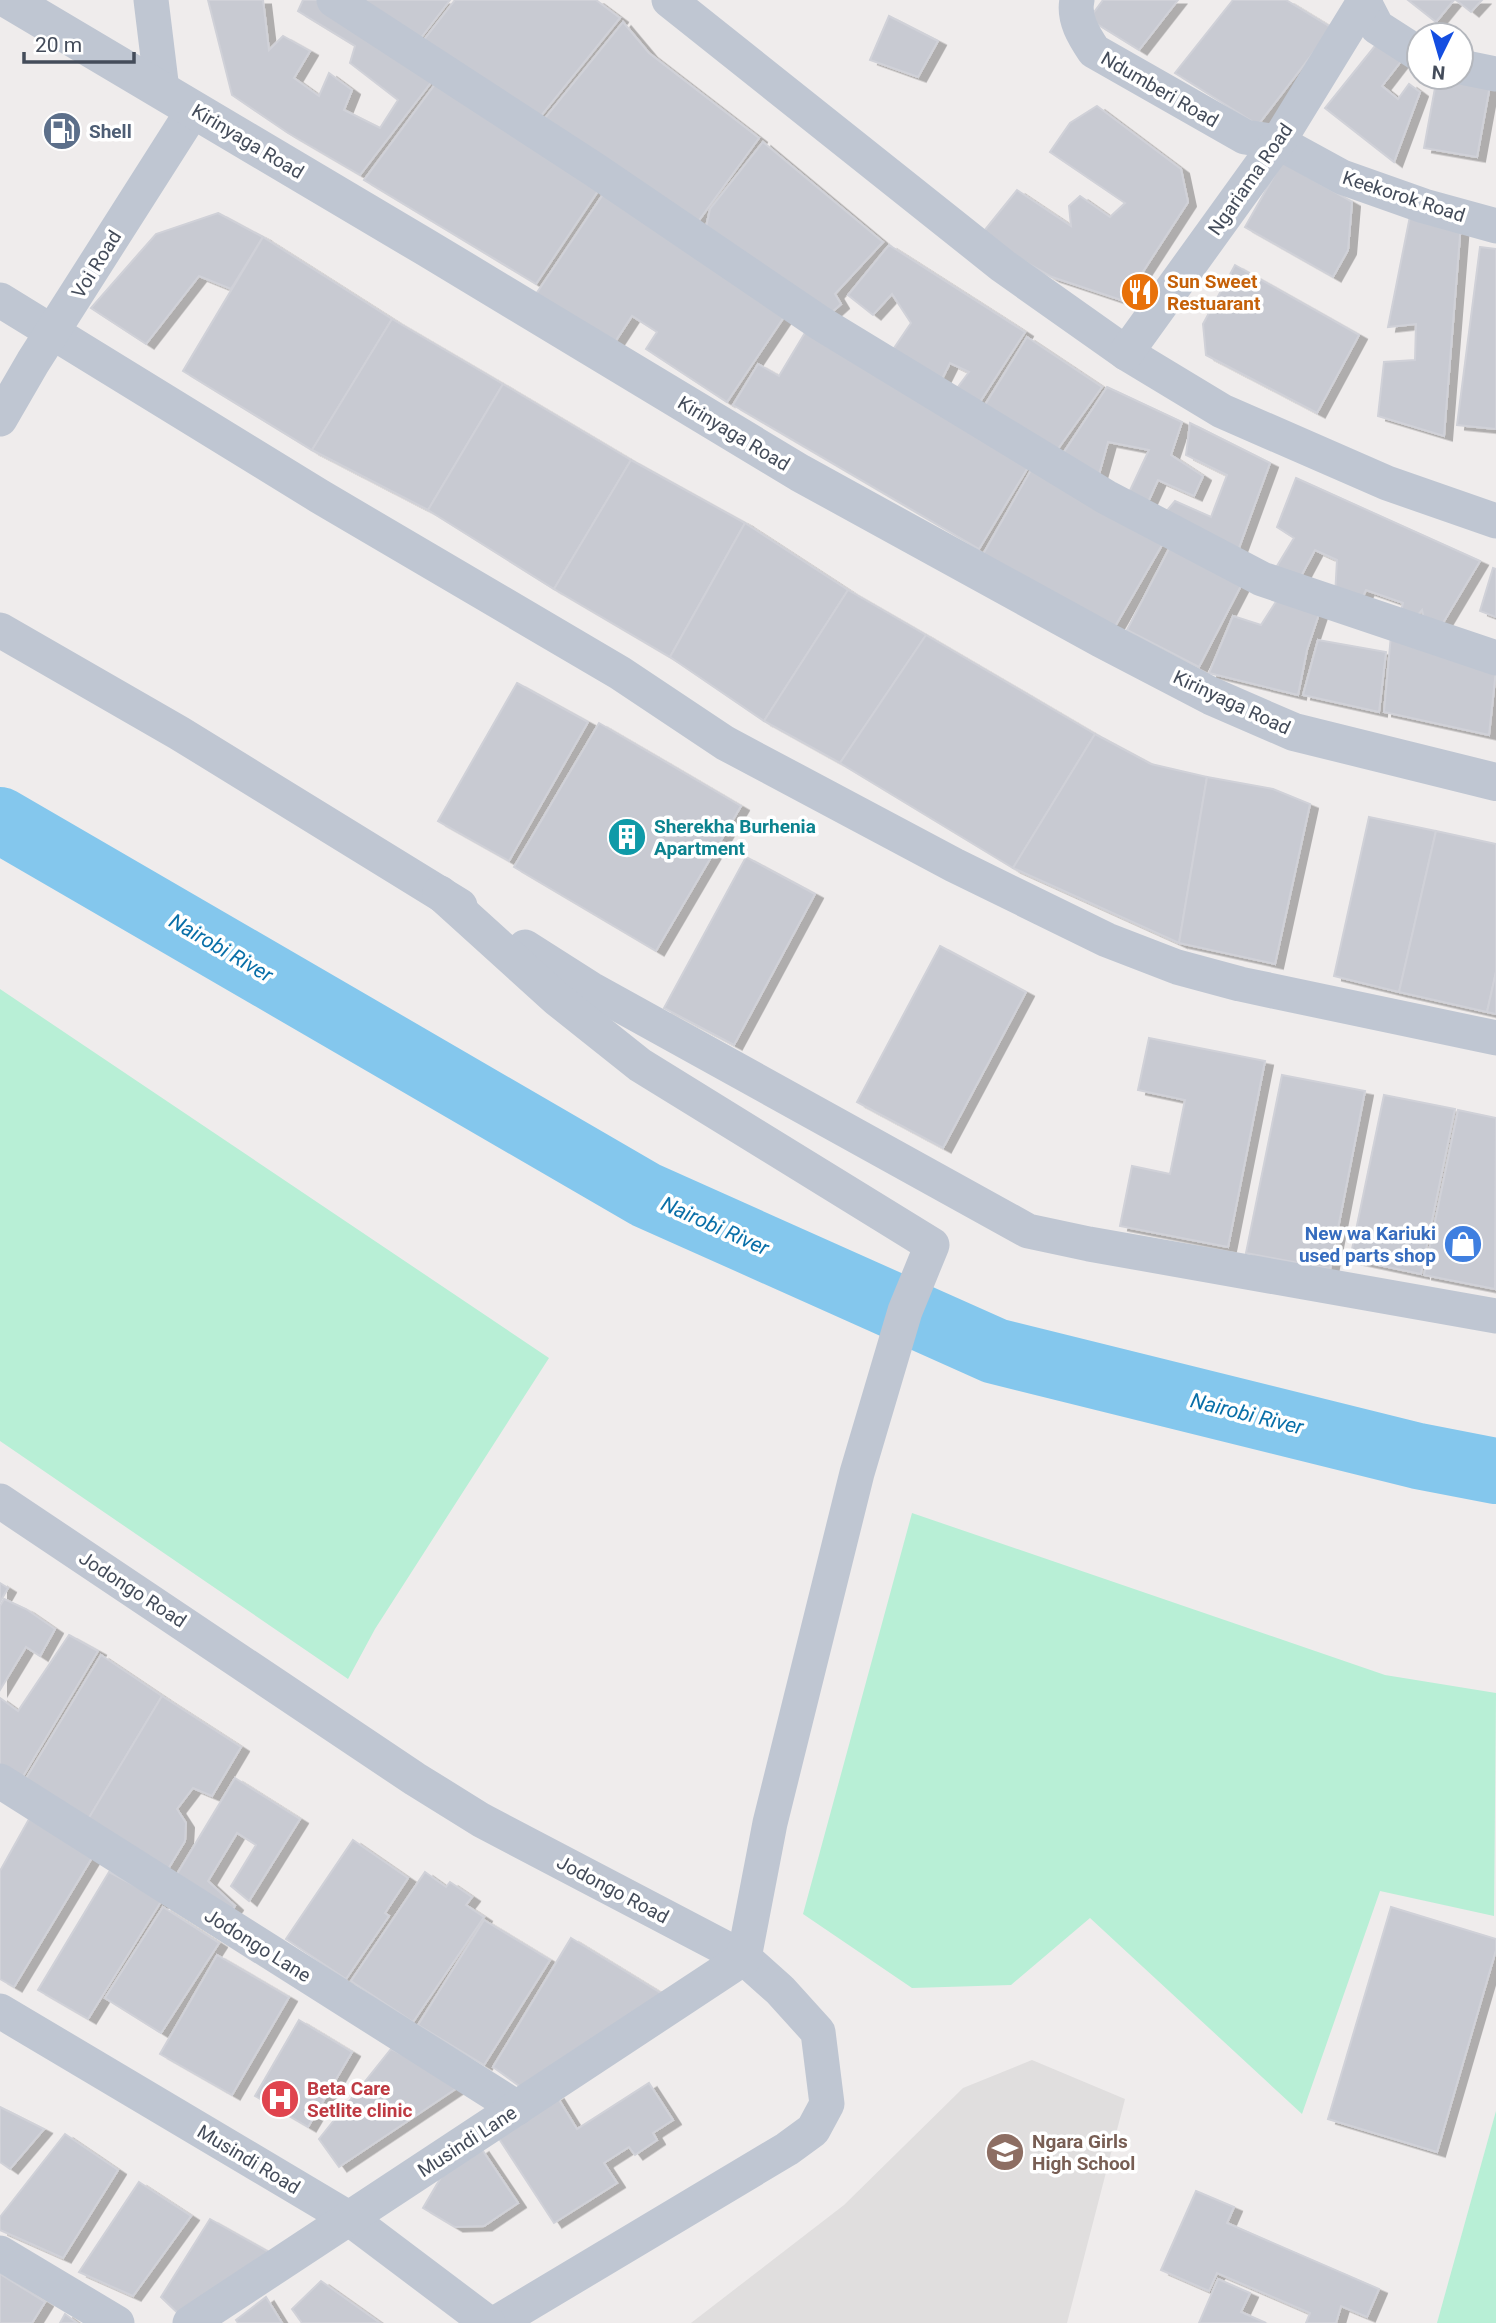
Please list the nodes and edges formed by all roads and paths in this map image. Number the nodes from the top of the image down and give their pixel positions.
1 (9, 0) edge
2 (152, 0) edge
3 (334, 0) edge
4 (669, 0) edge
5 (1077, 0) edge
6 (1365, 1) edge
7 (1405, 45) edge
8 (1475, 70) edge
9 (1496, 74) edge
10 (162, 90) junction
11 (194, 109) junction
12 (1278, 142) junction
13 (1496, 226) edge
14 (0, 300) edge
15 (52, 333) junction
16 (1126, 353) junction
17 (0, 419) edge
18 (1496, 521) edge
19 (0, 630) edge
20 (1496, 658) edge
21 (1496, 782) edge
22 (440, 893) junction
23 (1496, 1038) edge
24 (1496, 1316) edge
25 (0, 1501) edge
26 (0, 1781) edge
27 (744, 1958) junction
28 (0, 2011) edge
29 (517, 2108) junction
30 (350, 2219) junction
31 (0, 2253) edge
32 (117, 2323) edge
33 (190, 2323) edge
34 (488, 2323) edge
35 (496, 2323) edge

1 - 10 street, Kirinyaga Road
2 - 10 street
3 - 20 street
4 - 16 street
5 - 12 street, Ndumberi Road
6 - 7 street
6 - 12 street, Ngariama Road
8 - 9 street
10 - 11 street, Kirinyaga Road
11 - 15 street, Voi Road
11 - 21 street, Kirinyaga Road
12 - 13 street, Keekorok Road
12 - 16 street, Ngariama Road
14 - 15 street
15 - 17 street, Voi Road
15 - 23 street
16 - 18 street
19 - 22 street
22 - 24 street
22 - 27 street
25 - 27 street, Jodongo Road
26 - 29 street, Jodongo Lane
27 - 29 street, Musindi Lane
27 - 35 street, Jodongo Road
28 - 30 street, Musindi Road
29 - 30 street, Musindi Lane
30 - 33 street, Musindi Lane
30 - 34 street, Musindi Road
31 - 32 street

